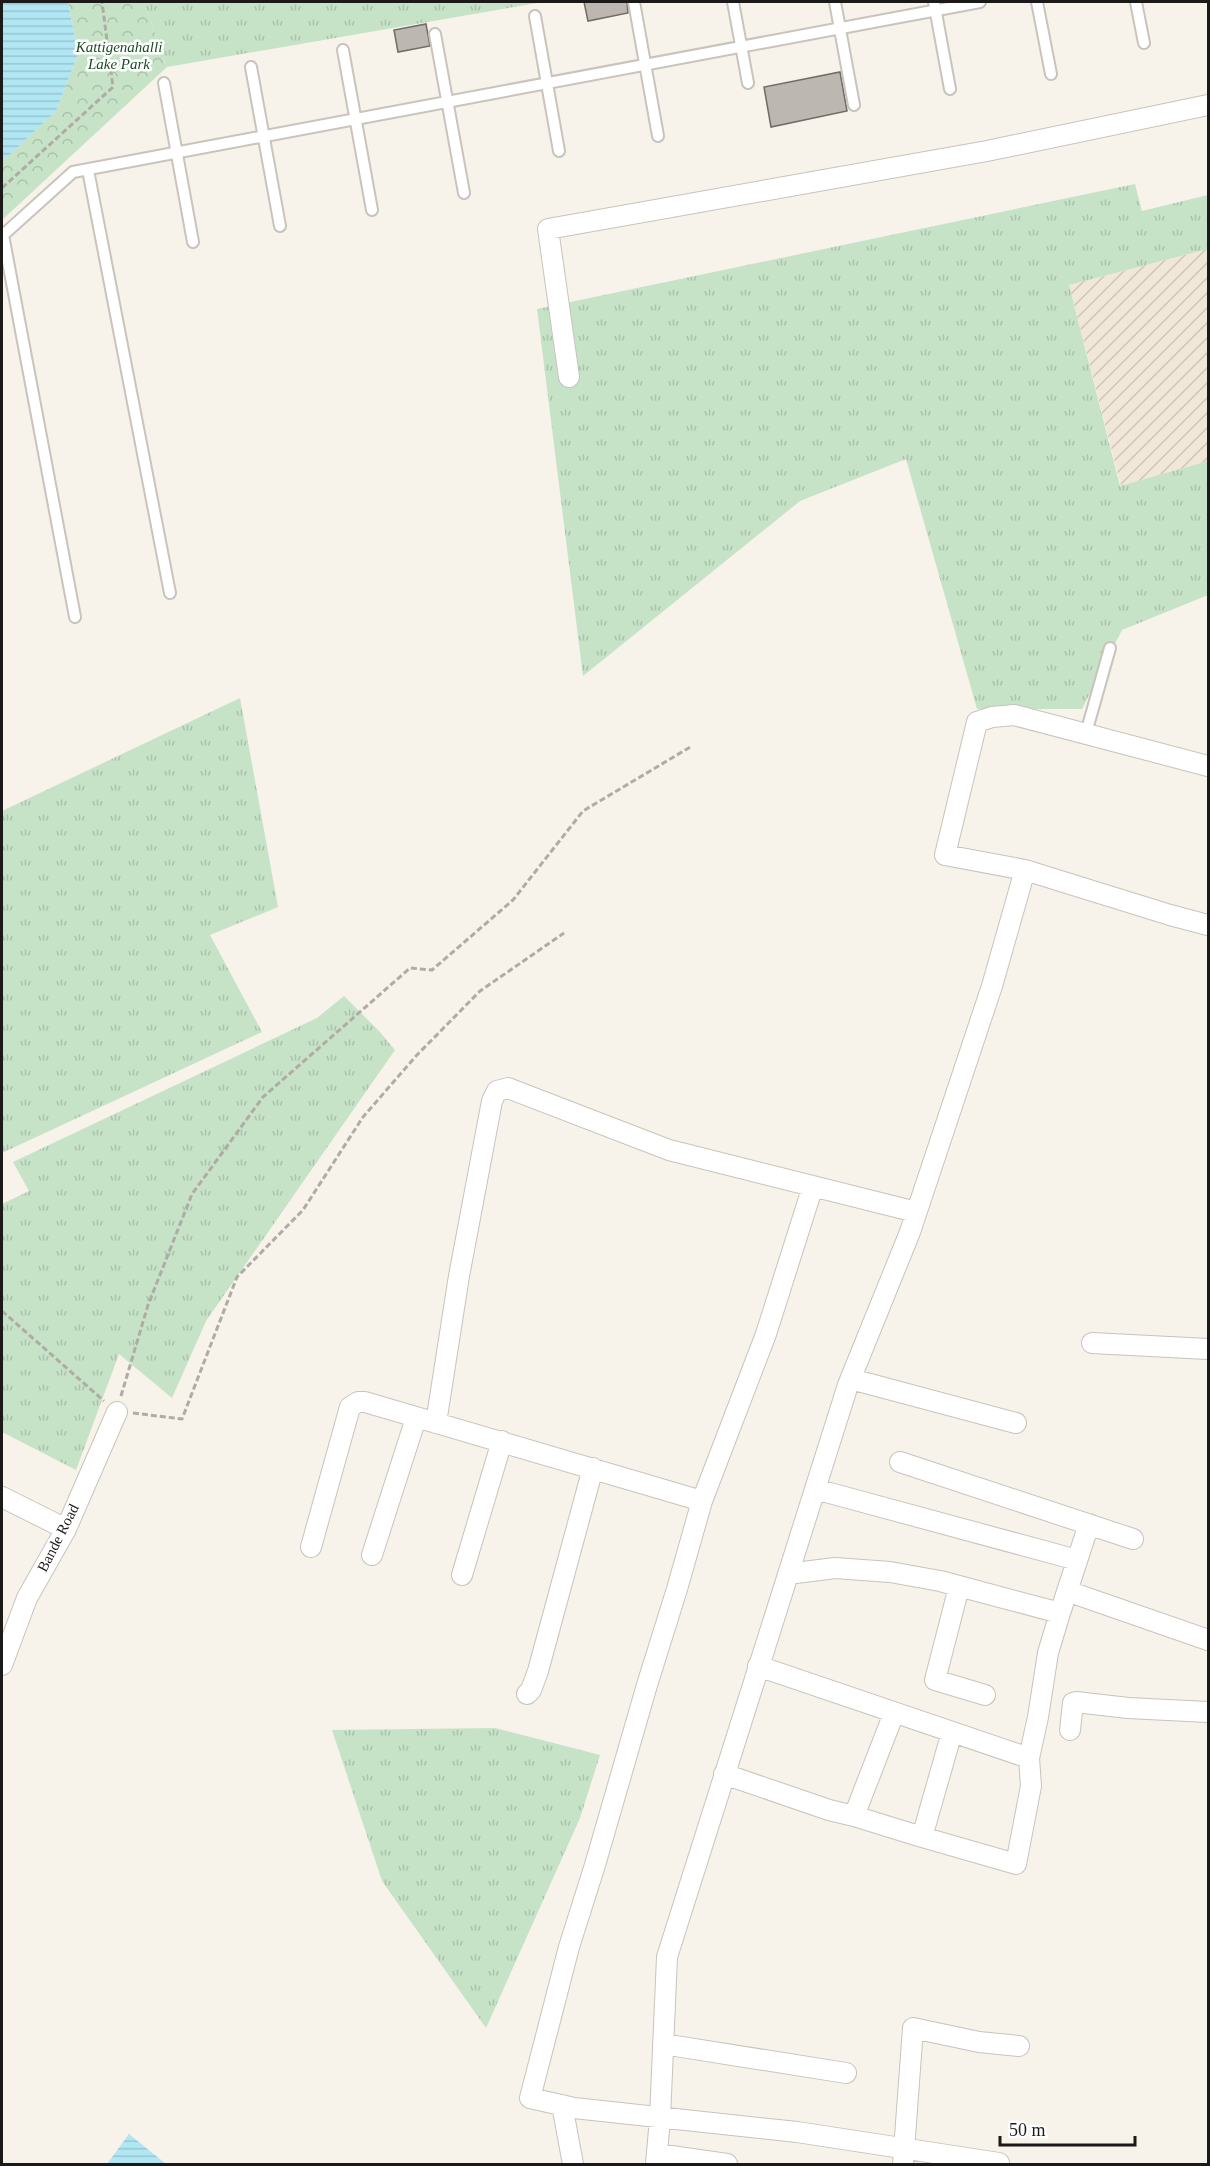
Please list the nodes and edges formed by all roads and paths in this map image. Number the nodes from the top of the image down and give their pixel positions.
1 (102, 2) edge
2 (634, 2) edge
3 (733, 2) edge
4 (835, 2) edge
5 (980, 2) edge
6 (1037, 2) edge
7 (1136, 2) edge
8 (935, 6) edge
9 (535, 16) dead end
10 (840, 28) junction
11 (435, 34) dead end
12 (1144, 43) dead end
13 (741, 46) junction
14 (343, 51) dead end
15 (645, 65) junction
16 (251, 67) dead end
17 (1051, 74) dead end
18 (164, 83) dead end
19 (547, 83) junction
20 (748, 83) dead end
21 (950, 89) dead end
22 (447, 102) junction
23 (854, 105) dead end
24 (1209, 105) edge
25 (356, 119) junction
26 (264, 136) junction
27 (658, 136) dead end
28 (559, 151) dead end
29 (177, 153) junction
30 (88, 170) junction
31 (2, 188) edge
32 (464, 193) dead end
33 (372, 210) dead end
34 (280, 226) dead end
35 (2, 236) edge
36 (193, 242) dead end
37 (569, 377) dead end
38 (170, 593) dead end
39 (75, 618) dead end
40 (1110, 648) dead end
41 (1086, 734) junction
42 (693, 746) dead end
43 (1209, 766) edge
44 (1025, 870) junction
45 (1209, 925) edge
46 (564, 933) dead end
47 (813, 1186) junction
48 (916, 1212) junction
49 (2, 1311) edge
50 (1092, 1343) dead end
51 (1209, 1348) edge
52 (851, 1379) junction
53 (117, 1412) junction
54 (416, 1418) junction
55 (436, 1423) junction
56 (1016, 1423) dead end
57 (502, 1441) junction
58 (900, 1462) dead end
59 (593, 1468) junction
60 (815, 1489) junction
61 (2, 1497) edge
62 (702, 1501) junction
63 (1089, 1524) junction
64 (66, 1529) junction
65 (1133, 1539) dead end
66 (311, 1547) dead end
67 (372, 1555) dead end
68 (1077, 1560) junction
69 (788, 1574) junction
70 (462, 1575) dead end
71 (959, 1587) junction
72 (1067, 1591) junction
73 (1060, 1613) junction
74 (9, 1624) edge
75 (1209, 1640) edge
76 (2, 1665) edge
77 (758, 1666) junction
78 (526, 1694) dead end
79 (985, 1695) dead end
80 (1209, 1712) edge
81 (894, 1713) junction
82 (1070, 1730) dead end
83 (952, 1732) junction
84 (1029, 1758) junction
85 (724, 1774) junction
86 (854, 1816) junction
87 (922, 1837) junction
88 (663, 2044) junction
89 (1019, 2046) dead end
90 (846, 2073) dead end
91 (562, 2105) junction
92 (660, 2118) junction
93 (903, 2156) edge
94 (656, 2159) edge
95 (999, 2163) dead end
96 (573, 2164) edge
97 (727, 2164) edge

1 - 31 path
2 - 15 lane
3 - 13 lane
4 - 10 lane
5 - 8 lane
6 - 17 lane
7 - 12 lane
8 - 10 lane
8 - 21 lane
9 - 19 lane
10 - 13 lane
10 - 23 lane
11 - 22 lane
13 - 15 lane
13 - 20 lane
14 - 25 lane
15 - 19 lane
15 - 27 lane
16 - 26 lane
18 - 29 lane
19 - 22 lane
19 - 28 lane
22 - 25 lane
22 - 32 lane
24 - 37 street
25 - 26 lane
25 - 33 lane
26 - 29 lane
26 - 34 lane
29 - 30 lane
29 - 36 lane
30 - 35 lane
30 - 38 lane
35 - 39 lane
40 - 41 lane
41 - 43 street
41 - 44 street
42 - 53 path
44 - 45 street
44 - 48 street
46 - 53 path
47 - 48 street
47 - 55 street
47 - 62 street
48 - 52 street
49 - 53 path
50 - 51 street
52 - 56 street
52 - 60 street
53 - 64 street, Bande Road
54 - 55 street
54 - 66 street
54 - 67 street
55 - 57 street
57 - 59 street
57 - 70 street
58 - 63 street
59 - 62 street
59 - 78 street
60 - 68 street
60 - 69 street
61 - 64 street
62 - 91 street
63 - 65 street
63 - 68 street
64 - 74 street, Bande Road
68 - 72 street
69 - 71 street
69 - 77 street
71 - 73 street
71 - 79 street
72 - 73 street
72 - 75 street
73 - 84 street
74 - 76 street, Bande Road
77 - 81 street
77 - 85 street
80 - 82 street
81 - 83 street
81 - 86 street
83 - 84 street
83 - 87 street
84 - 87 street
85 - 86 street
85 - 88 street
86 - 87 street
88 - 90 street
88 - 92 street
89 - 93 street
91 - 92 street
91 - 96 street
92 - 93 street
92 - 94 street
93 - 95 street
94 - 97 street

